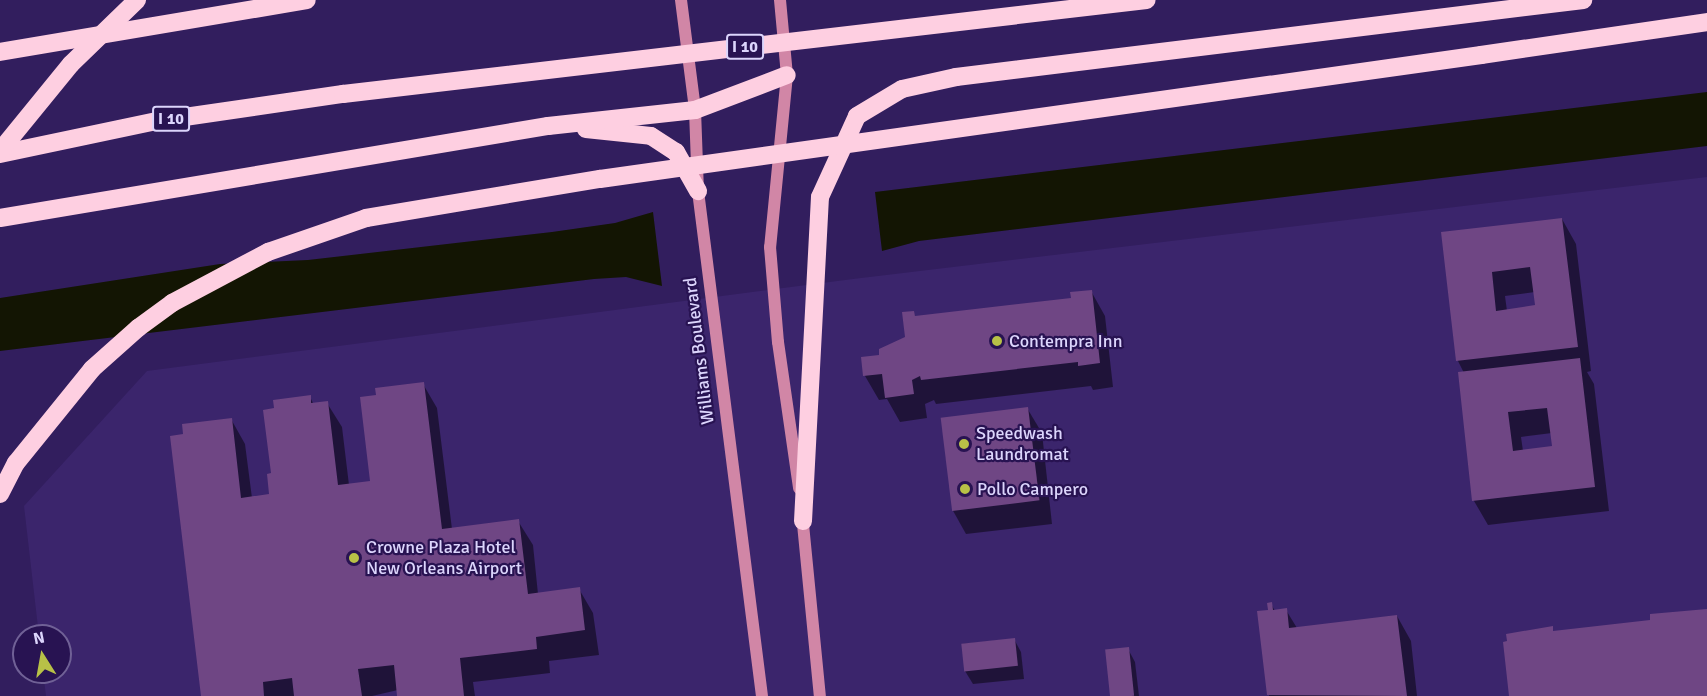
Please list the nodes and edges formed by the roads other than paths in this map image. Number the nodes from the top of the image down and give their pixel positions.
1 (137, 0) edge
2 (307, 0) edge
3 (681, 0) edge
4 (780, 0) edge
5 (1147, 0) edge
6 (1583, 0) edge
7 (1707, 22) edge
8 (0, 52) edge
9 (787, 75) junction
10 (695, 110) junction
11 (549, 126) junction
12 (0, 152) edge
13 (698, 191) junction
14 (0, 218) edge
15 (0, 494) edge
16 (803, 521) junction
17 (762, 696) edge
18 (820, 696) edge

1 - 12 highway, bridge
2 - 8 highway
3 - 10 main road, Williams Boulevard
4 - 9 main road
5 - 12 highway, I 10, bridge
6 - 16 highway
7 - 15 highway, bridge
9 - 10 highway
9 - 16 main road
10 - 11 highway
10 - 13 main road, Williams Boulevard
11 - 13 highway
11 - 14 highway
13 - 17 main road, Williams Boulevard
16 - 18 main road

